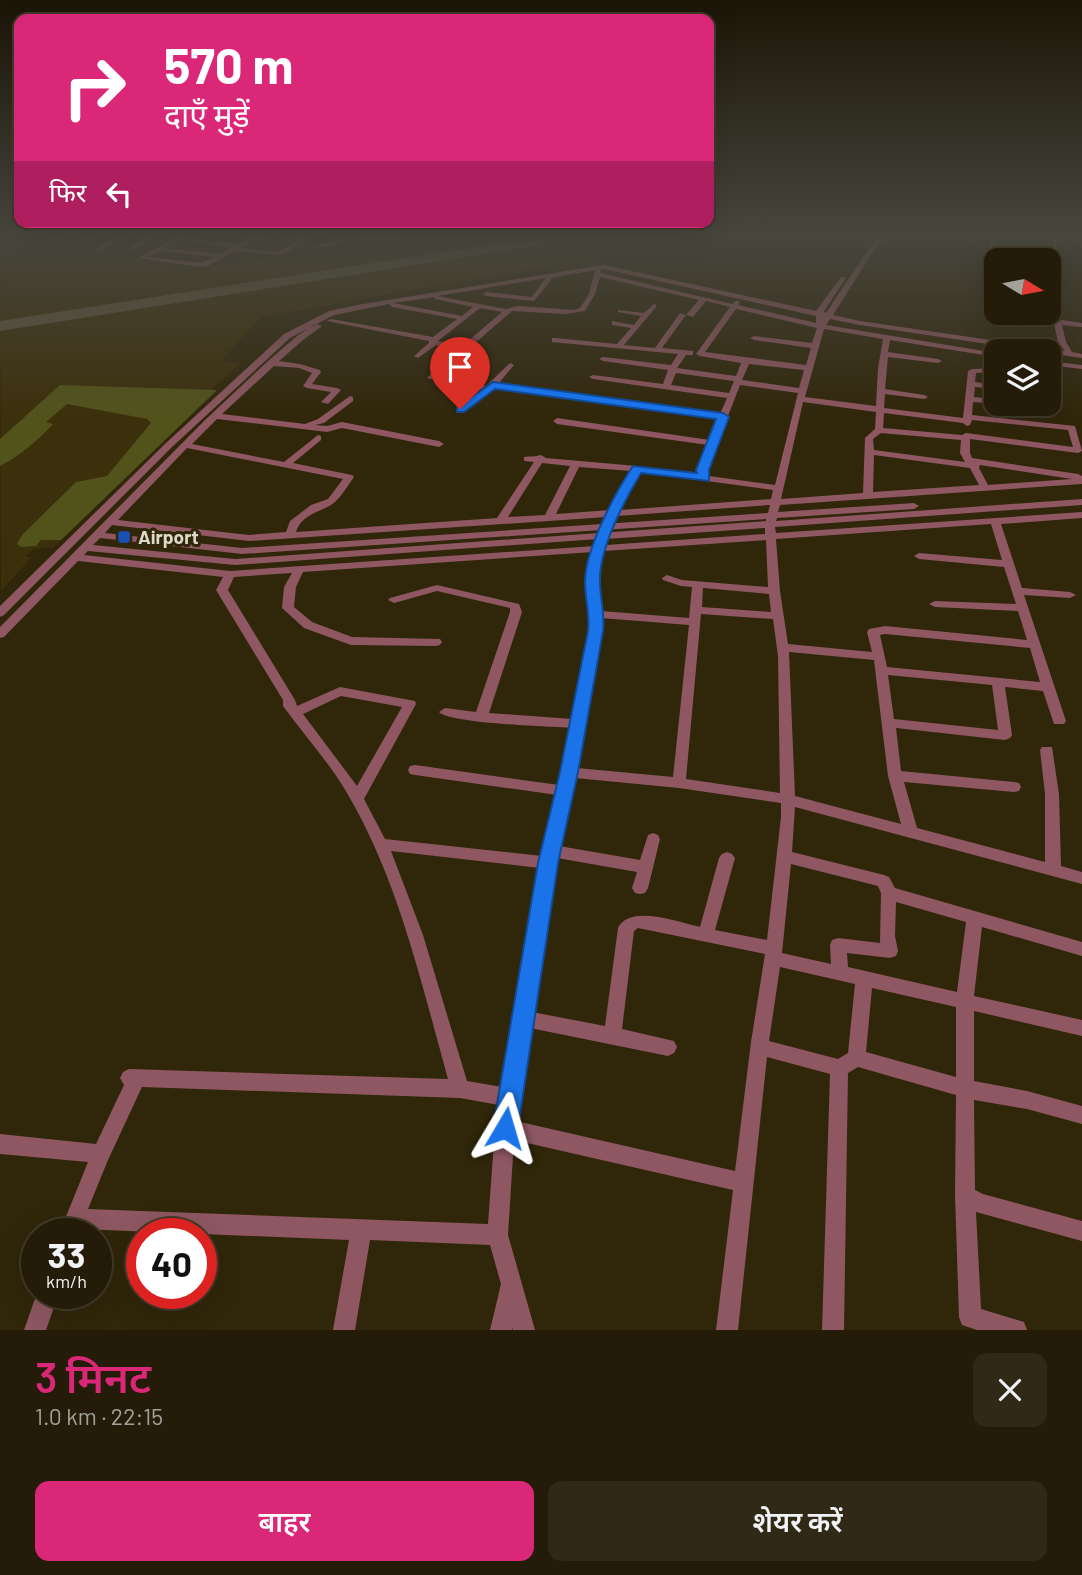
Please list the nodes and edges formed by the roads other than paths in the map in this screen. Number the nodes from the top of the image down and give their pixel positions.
1 (438, 296) edge
2 (448, 296) edge
3 (589, 296) edge
4 (686, 296) edge
5 (702, 296) edge
6 (726, 296) edge
7 (730, 296) edge
8 (836, 296) edge
9 (839, 296) edge
10 (437, 298) junction
11 (704, 299) junction
12 (736, 304) junction
13 (392, 305) junction
14 (479, 306) junction
15 (654, 306) dead end
16 (508, 311) junction
17 (620, 311) dead end
18 (646, 315) junction
19 (463, 318) junction
20 (823, 320) junction
21 (331, 321) junction
22 (615, 323) dead end
23 (1082, 325) edge
24 (635, 327) junction
25 (754, 338) dead end
26 (887, 338) junction
27 (555, 340) dead end
28 (434, 342) junction
29 (620, 345) junction
30 (816, 346) junction
31 (984, 347) edge
32 (657, 350) junction
33 (461, 351) junction
34 (1069, 351) junction
35 (683, 353) junction
36 (984, 353) edge
37 (701, 354) junction
38 (884, 354) junction
39 (1082, 355) edge
40 (418, 356) dead end
41 (483, 356) dead end
42 (603, 359) dead end
43 (1061, 359) edge
44 (746, 361) junction
45 (938, 361) dead end
46 (1082, 361) edge
47 (259, 362) junction
48 (273, 364) junction
49 (445, 364) junction
50 (510, 365) dead end
51 (1061, 365) edge
52 (465, 368) dead end
53 (809, 368) junction
54 (1082, 368) edge
55 (673, 369) junction
56 (984, 369) edge
57 (593, 377) dead end
58 (738, 381) junction
59 (971, 384) junction
60 (984, 386) edge
61 (490, 387) junction
62 (666, 387) junction
63 (880, 391) junction
64 (802, 395) junction
65 (732, 396) junction
66 (924, 397) dead end
67 (350, 399) dead end
68 (970, 399) junction
69 (984, 401) edge
70 (325, 402) dead end
71 (460, 409) dead end
72 (879, 409) junction
73 (205, 412) junction
74 (217, 415) junction
75 (723, 417) junction
76 (967, 419) junction
77 (557, 421) dead end
78 (301, 426) junction
79 (879, 430) junction
80 (966, 437) junction
81 (318, 438) dead end
82 (439, 443) dead end
83 (712, 443) junction
84 (185, 445) junction
85 (870, 452) junction
86 (527, 458) dead end
87 (541, 458) junction
88 (576, 463) junction
89 (972, 463) junction
90 (286, 464) junction
91 (637, 469) junction
92 (705, 478) junction
93 (1082, 479) edge
94 (988, 489) junction
95 (1082, 494) edge
96 (868, 496) junction
97 (1082, 502) edge
98 (772, 513) junction
99 (1082, 515) edge
100 (549, 517) junction
101 (501, 520) junction
102 (995, 521) junction
103 (109, 522) junction
104 (606, 530) junction
105 (290, 536) junction
106 (72, 540) junction
107 (90, 541) junction
108 (919, 556) dead end
109 (74, 558) junction
110 (1008, 564) junction
111 (299, 570) junction
112 (230, 574) junction
113 (667, 578) dead end
114 (698, 584) junction
115 (774, 591) junction
116 (1017, 591) junction
117 (1070, 595) dead end
118 (394, 600) dead end
119 (935, 604) dead end
120 (1023, 608) junction
121 (0, 613) edge
122 (597, 614) junction
123 (695, 616) junction
124 (778, 616) junction
125 (0, 634) edge
126 (436, 642) dead end
127 (1035, 645) junction
128 (783, 647) junction
129 (880, 664) junction
130 (998, 682) junction
131 (1048, 687) junction
132 (295, 712) junction
133 (445, 712) dead end
134 (481, 717) junction
135 (1059, 722) dead end
136 (888, 723) junction
137 (578, 724) junction
138 (1047, 750) dead end
139 (415, 770) dead end
140 (569, 772) junction
141 (895, 776) junction
142 (679, 783) junction
143 (1013, 787) dead end
144 (564, 791) junction
145 (357, 799) junction
146 (788, 799) junction
147 (910, 830) junction
148 (653, 839) dead end
149 (380, 844) junction
150 (784, 856) junction
151 (550, 857) junction
152 (727, 858) dead end
153 (646, 867) junction
154 (1053, 870) junction
155 (1082, 878) edge
156 (640, 888) dead end
157 (889, 893) junction
158 (975, 918) junction
159 (706, 935) junction
160 (1082, 949) edge
161 (773, 954) junction
162 (840, 973) junction
163 (864, 979) junction
164 (965, 1000) junction
165 (521, 1018) junction
166 (1082, 1028) edge
167 (612, 1037) junction
168 (760, 1046) junction
169 (668, 1047) dead end
170 (857, 1058) junction
171 (839, 1068) junction
172 (460, 1089) junction
173 (965, 1089) junction
174 (509, 1097) junction
175 (1082, 1115) edge
176 (505, 1128) junction
177 (0, 1144) edge
178 (101, 1154) junction
179 (745, 1184) junction
180 (965, 1195) junction
181 (74, 1218) edge
182 (112, 1227) edge
183 (361, 1231) junction
184 (1082, 1231) edge
185 (498, 1235) junction
186 (510, 1284) junction
187 (42, 1309) edge
188 (969, 1324) edge
189 (35, 1330) edge
190 (344, 1330) edge
191 (501, 1330) edge
192 (524, 1330) edge
193 (727, 1330) edge
194 (833, 1330) edge
195 (1016, 1330) edge

1 - 47 street
2 - 10 street
3 - 16 street
4 - 11 street
5 - 12 street
6 - 20 street
7 - 20 street
8 - 20 street
9 - 20 street
10 - 13 street
10 - 14 street
11 - 12 street
11 - 32 street
12 - 20 street
12 - 37 street
13 - 19 street
13 - 21 street
14 - 16 street
14 - 19 street
15 - 18 street
16 - 33 street
17 - 18 street
18 - 24 street
19 - 28 street
20 - 26 street
20 - 30 street
20 - 31 street
20 - 34 street
20 - 39 street
21 - 28 street
21 - 48 street
22 - 24 street
23 - 34 street
24 - 29 street
25 - 30 street
26 - 36 street
26 - 38 street
27 - 29 street
28 - 33 street
28 - 40 street
29 - 32 street
30 - 53 street
32 - 35 street
33 - 41 street
33 - 49 street
34 - 39 street
35 - 37 street
35 - 55 street
37 - 44 street
38 - 45 street
38 - 63 street
42 - 55 street
43 - 46 street
44 - 53 street
44 - 58 street
47 - 48 street
47 - 73 street
48 - 70 street
48 - 74 street
49 - 52 street
49 - 61 street
50 - 61 street
51 - 54 street
53 - 64 street
55 - 58 street
55 - 62 street
56 - 59 street
57 - 62 street
58 - 64 street
58 - 65 street
59 - 60 street
59 - 68 street
61 - 71 street
61 - 75 street
62 - 65 street
63 - 66 street
63 - 72 street
64 - 72 street
64 - 98 street
65 - 75 street
67 - 78 street
68 - 69 street
68 - 76 street
72 - 76 street
72 - 79 street
73 - 74 street
73 - 106 street
74 - 78 street
74 - 84 street
75 - 83 street
76 - 80 street
76 - 80 street
77 - 83 street
78 - 82 street
79 - 80 street
79 - 85 street
80 - 89 street
81 - 90 street
83 - 92 street
84 - 90 street
84 - 103 street
85 - 89 street
85 - 96 street
86 - 87 street
87 - 88 street
87 - 101 street
88 - 91 street
88 - 100 street
89 - 93 street
89 - 94 street
90 - 105 street
91 - 92 street
91 - 104 street
92 - 98 street
93 - 94 street
94 - 96 street
95 - 98 street
96 - 98 street
97 - 98 street
98 - 102 street
98 - 104 street
98 - 104 street
98 - 115 street
99 - 102 street
100 - 101 street
100 - 104 street
101 - 105 street
102 - 110 street
103 - 105 street
103 - 107 street
104 - 107 street
104 - 107 street
104 - 111 street
104 - 122 street
106 - 107 street
106 - 121 street
107 - 109 street
108 - 110 street
109 - 112 street
109 - 125 street
110 - 116 street
111 - 112 street
111 - 126 street
112 - 132 street
113 - 114 street
114 - 115 street
114 - 123 street
115 - 124 street
116 - 117 street
116 - 120 street
118 - 134 street
119 - 120 street
120 - 127 street
122 - 123 street
122 - 137 street
123 - 124 street
123 - 142 street
124 - 128 street
127 - 129 street
127 - 131 street
128 - 129 street
128 - 146 street
129 - 130 street
129 - 136 street
130 - 131 street
130 - 136 street
131 - 135 street
132 - 145 street
132 - 145 street
133 - 134 street
134 - 137 street
136 - 141 street
137 - 140 street
138 - 154 street
139 - 144 street
140 - 142 street
140 - 144 street
141 - 143 street
141 - 147 street
142 - 146 street
144 - 151 street
145 - 149 street
146 - 147 street
146 - 150 street
147 - 154 street
148 - 153 street
149 - 151 street
149 - 172 street
150 - 157 street
150 - 161 street
151 - 153 street
151 - 165 street
152 - 159 street
153 - 156 street
154 - 155 street
157 - 158 street
157 - 162 street
158 - 160 street
158 - 164 street
159 - 161 street
159 - 167 street
161 - 162 street
161 - 168 street
162 - 163 street
163 - 164 street
163 - 170 street
164 - 166 street
164 - 173 street
165 - 167 street
165 - 174 street
167 - 169 street
168 - 171 street
168 - 179 street
170 - 171 street
170 - 173 street
171 - 194 street
172 - 174 street
172 - 178 street
173 - 175 street
173 - 180 street
174 - 176 street
176 - 179 street
176 - 185 street
177 - 178 street
178 - 181 street
179 - 193 street
180 - 184 street
180 - 188 street
182 - 183 street
183 - 185 street
183 - 190 street
185 - 186 street
186 - 191 street
186 - 192 street
187 - 189 street
188 - 195 street

